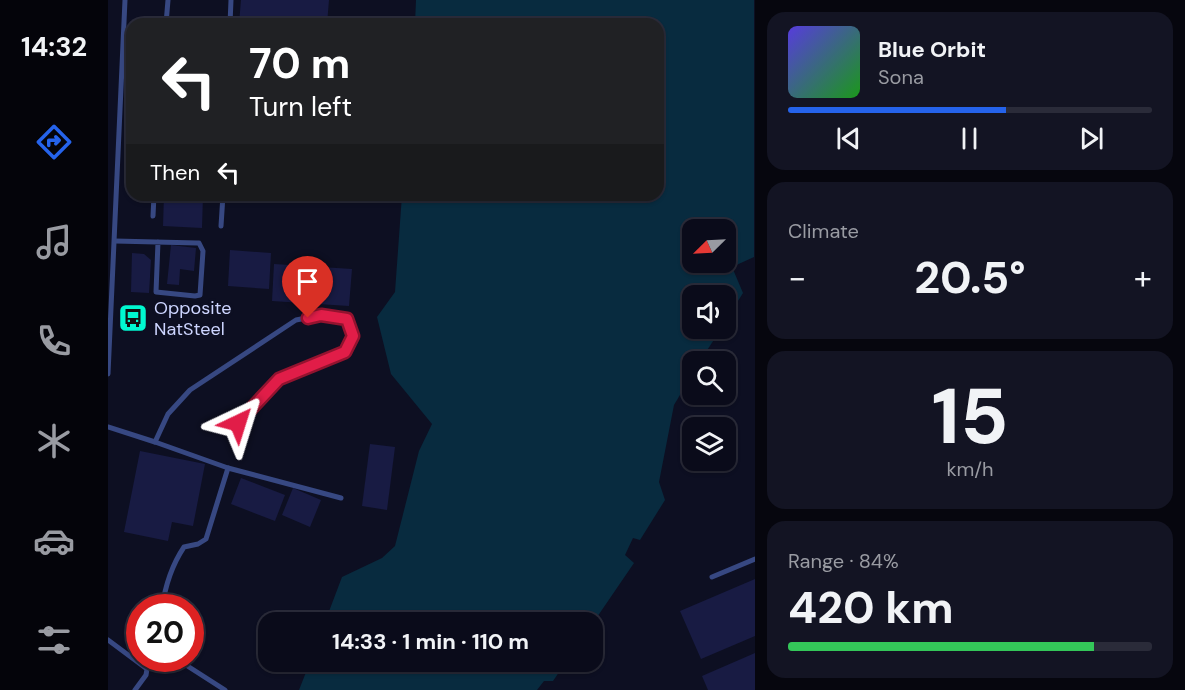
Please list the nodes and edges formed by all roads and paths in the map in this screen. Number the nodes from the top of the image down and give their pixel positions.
1 (125, 0) edge
2 (168, 0) edge
3 (231, 0) edge
4 (166, 18) edge
5 (230, 18) edge
6 (122, 76) junction
7 (126, 76) edge
8 (154, 201) edge
9 (223, 201) edge
10 (153, 216) dead end
11 (222, 225) dead end
12 (115, 241) junction
13 (158, 242) junction
14 (109, 356) edge
15 (108, 374) edge
16 (238, 423) dead end
17 (108, 427) edge
18 (155, 442) junction
19 (228, 468) junction
20 (341, 498) dead end
21 (754, 559) edge
22 (711, 577) dead end
23 (164, 594) edge
24 (108, 640) edge
25 (197, 672) edge
26 (135, 690) edge
27 (225, 690) edge

1 - 6 lane
2 - 4 lane
3 - 5 lane
6 - 7 lane
6 - 12 lane
8 - 10 lane
9 - 11 lane
12 - 13 lane
12 - 14 lane
13 - 13 lane
14 - 15 lane
16 - 18 lane
17 - 18 lane
18 - 19 lane
19 - 20 lane
19 - 23 lane
21 - 22 lane
24 - 26 lane
25 - 27 lane

